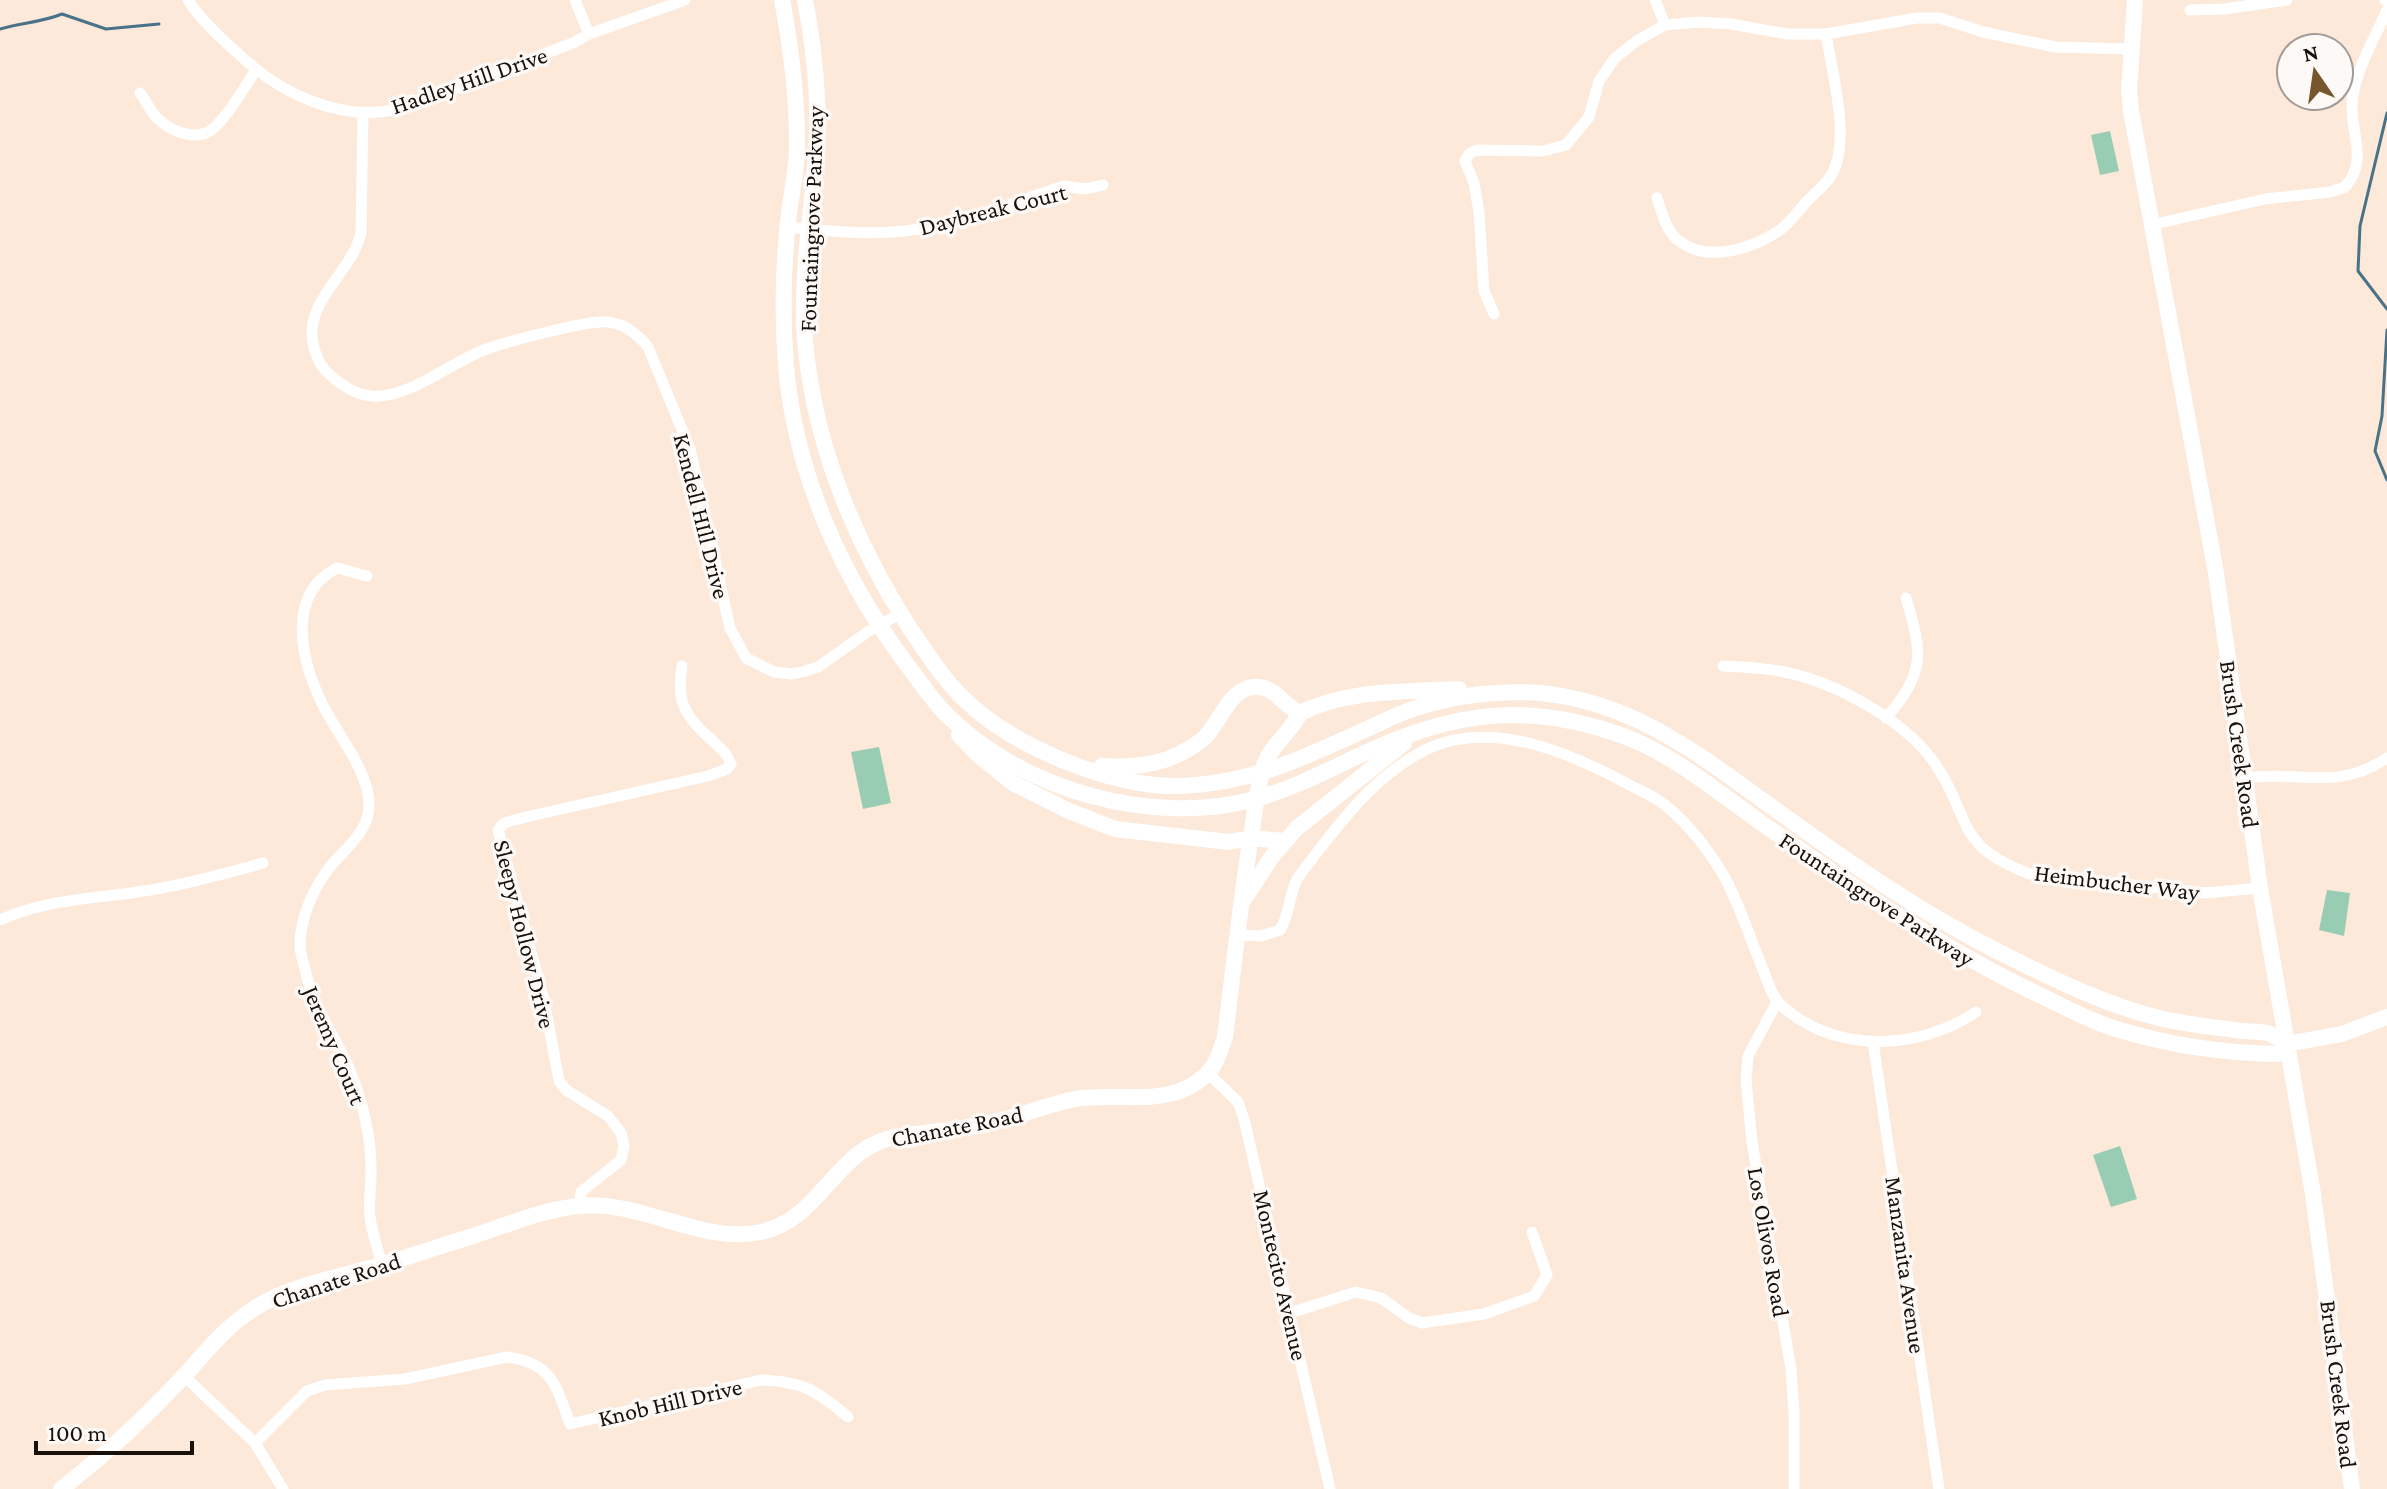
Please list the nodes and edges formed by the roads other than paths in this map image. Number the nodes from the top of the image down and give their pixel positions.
1 (188, 0) edge
2 (575, 0) edge
3 (685, 0) edge
4 (782, 0) edge
5 (805, 0) edge
6 (1655, 0) edge
7 (2135, 0) edge
8 (2287, 0) edge
9 (2190, 10) dead end
10 (2387, 10) edge
11 (1665, 25) junction
12 (589, 34) junction
13 (1826, 34) junction
14 (2132, 49) junction
15 (256, 70) junction
16 (140, 93) dead end
17 (363, 112) junction
18 (1103, 185) dead end
19 (1657, 198) dead end
20 (2151, 225) junction
21 (788, 227) junction
22 (808, 229) junction
23 (1494, 314) dead end
24 (367, 576) dead end
25 (1906, 598) dead end
26 (901, 613) junction
27 (879, 627) junction
28 (682, 666) dead end
29 (1723, 666) dead end
30 (1519, 693) junction
31 (1300, 713) junction
32 (945, 714) junction
33 (1886, 718) junction
34 (1450, 721) junction
35 (1050, 756) junction
36 (2387, 758) edge
37 (2244, 778) junction
38 (1251, 838) junction
39 (1285, 841) junction
40 (263, 863) dead end
41 (2260, 888) junction
42 (1240, 906) junction
43 (0, 920) edge
44 (1236, 935) junction
45 (1777, 1002) junction
46 (1976, 1012) dead end
47 (2387, 1017) edge
48 (1873, 1042) junction
49 (2287, 1044) junction
50 (1209, 1074) junction
51 (579, 1206) junction
52 (1532, 1232) dead end
53 (382, 1265) junction
54 (1290, 1313) junction
55 (184, 1376) junction
56 (848, 1417) dead end
57 (255, 1443) junction
58 (61, 1489) edge
59 (283, 1489) edge
60 (1330, 1489) edge
61 (1794, 1489) edge
62 (1939, 1489) edge
63 (2352, 1489) edge

1 - 15 street, Hadley Hill Drive
2 - 12 street
3 - 12 street, Hadley Hill Drive
4 - 21 main road, Fountaingrove Parkway
5 - 22 main road, Fountaingrove Parkway
6 - 11 street
7 - 14 main road, Brush Creek Road
8 - 9 street
10 - 20 street
11 - 13 street
11 - 23 street
12 - 17 street, Hadley Hill Drive
13 - 14 street
13 - 19 street
14 - 20 main road, Brush Creek Road
15 - 16 street
15 - 17 street, Hadley Hill Drive
17 - 27 street, Kendell HIll Drive
18 - 22 street, Daybreak Court
20 - 37 main road, Brush Creek Road
21 - 22 street, Daybreak Court
21 - 27 main road, Fountaingrove Parkway
22 - 26 main road, Fountaingrove Parkway
24 - 53 street, Jeremy Court
25 - 33 street
26 - 27 street, Kendell HIll Drive
26 - 35 main road, Fountaingrove Parkway
27 - 32 main road, Fountaingrove Parkway
28 - 51 street, Sleepy Hollow Drive
29 - 33 street, Heimbucher Way
30 - 31 main road
30 - 35 main road, Fountaingrove Parkway
30 - 49 main road, Fountaingrove Parkway
31 - 35 main road
31 - 38 main road
32 - 34 main road, Fountaingrove Parkway
32 - 38 main road
33 - 41 street, Heimbucher Way
34 - 39 main road
34 - 49 main road, Fountaingrove Parkway
36 - 37 street
37 - 41 main road, Brush Creek Road
38 - 39 main road
38 - 42 main road
39 - 42 main road
40 - 43 street
41 - 49 main road, Brush Creek Road
42 - 44 main road
44 - 45 street
44 - 50 main road
45 - 48 street
45 - 61 street, Los Olivos Road
46 - 48 street
47 - 49 main road
48 - 62 street, Manzanita Avenue
49 - 63 main road, Brush Creek Road
50 - 51 main road, Chanate Road
50 - 54 street, Montecito Avenue
51 - 53 main road, Chanate Road
52 - 54 street
53 - 55 main road, Chanate Road
54 - 60 street, Montecito Avenue
55 - 57 street
55 - 58 main road, Chanate Road
56 - 57 street, Knob Hill Drive
57 - 59 street

